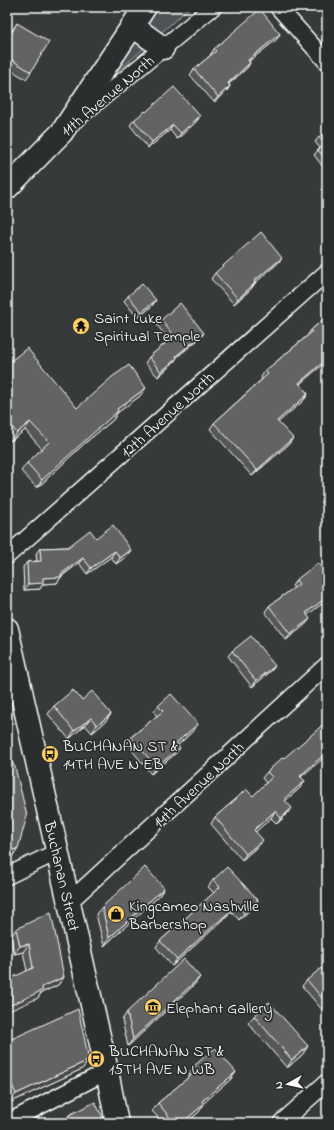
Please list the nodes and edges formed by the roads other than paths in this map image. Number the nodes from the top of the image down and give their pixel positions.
1 (145, 7) edge
2 (213, 7) edge
3 (278, 7) edge
4 (133, 26) junction
5 (163, 48) junction
6 (327, 62) edge
7 (62, 132) junction
8 (7, 188) edge
9 (327, 272) edge
10 (7, 556) edge
11 (7, 629) edge
12 (327, 665) edge
13 (57, 852) junction
14 (7, 876) edge
15 (68, 902) junction
16 (107, 1071) junction
17 (327, 1082) edge
18 (7, 1123) edge
19 (117, 1123) edge
20 (281, 1123) edge

1 - 4 street
2 - 5 street, 11th Avenue North
3 - 6 street
4 - 5 street
4 - 7 street
5 - 7 street, 11th Avenue North
7 - 8 street, 11th Avenue North
9 - 10 street, 12th Avenue North
11 - 13 street, Buchanan Street
12 - 15 street, 14th Avenue North
13 - 14 street
13 - 15 street, Buchanan Street
15 - 16 street, Buchanan Street
16 - 18 street
16 - 19 street, Buchanan Street
17 - 20 street

